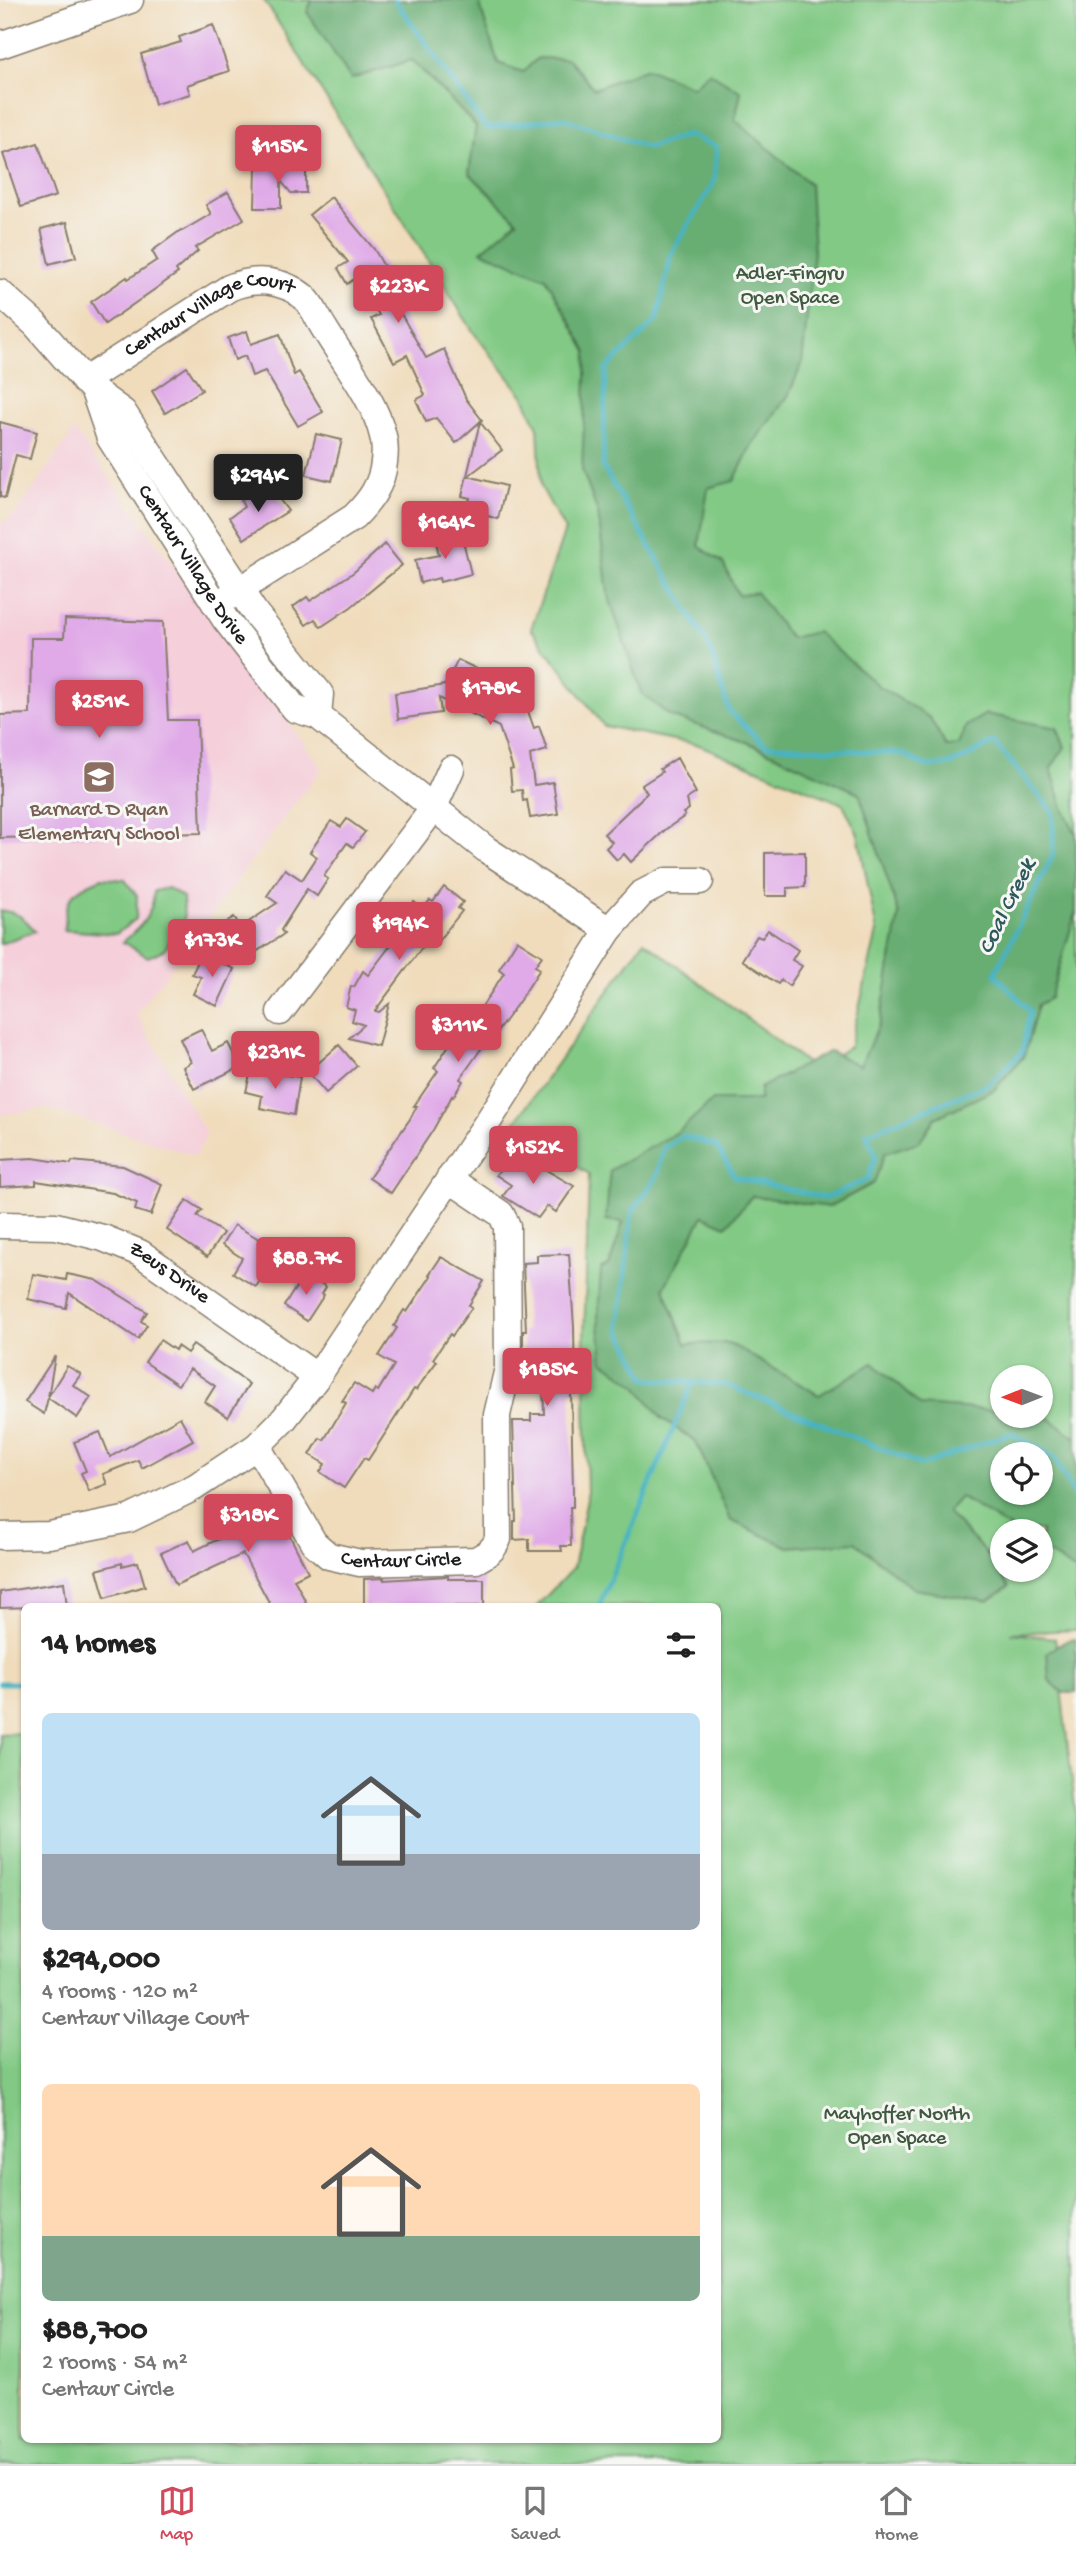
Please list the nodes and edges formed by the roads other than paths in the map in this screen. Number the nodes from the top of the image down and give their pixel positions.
1 (130, 0) edge
2 (0, 45) edge
3 (0, 293) edge
4 (89, 386) junction
5 (240, 589) junction
6 (216, 605) junction
7 (318, 716) junction
8 (451, 769) dead end
9 (433, 809) junction
10 (701, 881) dead end
11 (609, 930) junction
12 (280, 1012) dead end
13 (449, 1179) junction
14 (0, 1225) edge
15 (317, 1377) junction
16 (257, 1446) junction
17 (0, 1536) edge

1 - 2 street
3 - 4 street, Centaur Village Drive
4 - 5 street, Centaur Village Drive
4 - 5 street, Centaur Village Court
4 - 6 street, Centaur Village Drive
5 - 6 street, Centaur Village Court
5 - 7 street, Centaur Village Drive
6 - 7 street, Centaur Village Drive
7 - 9 street, Centaur Village Drive
8 - 9 street
9 - 11 street, Centaur Village Drive
9 - 12 street
10 - 11 street
11 - 13 street
13 - 15 street
13 - 16 street, Centaur Circle
14 - 15 street, Zeus Drive
15 - 16 street
16 - 17 street

